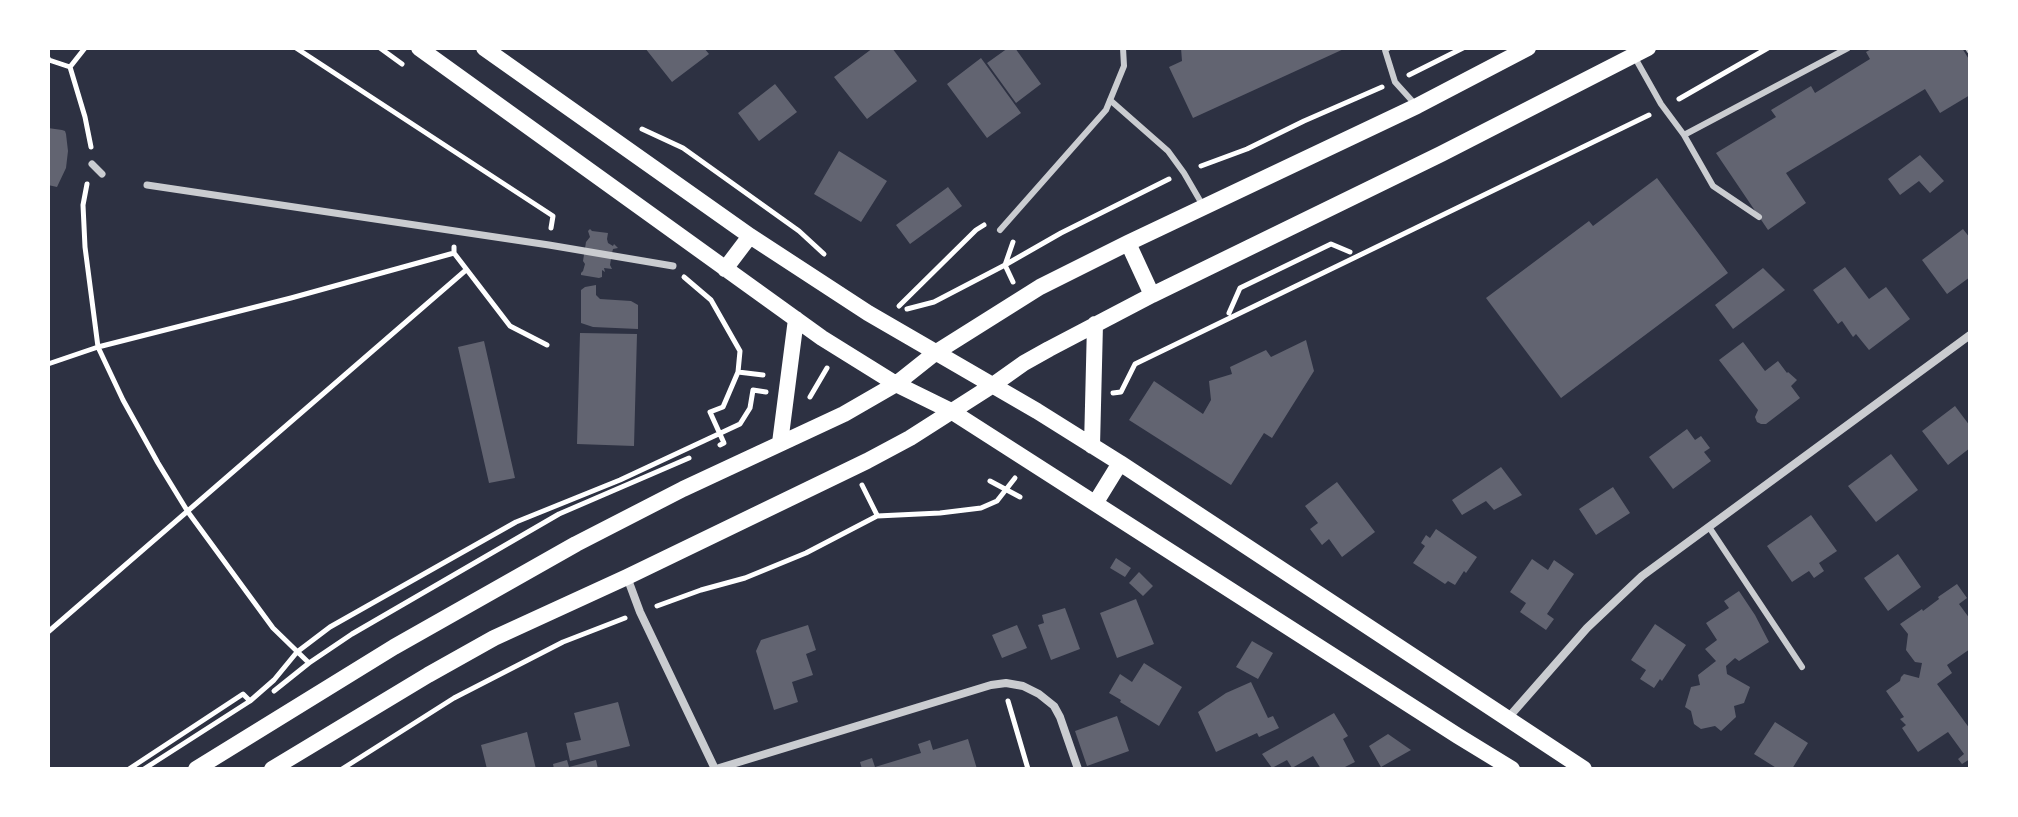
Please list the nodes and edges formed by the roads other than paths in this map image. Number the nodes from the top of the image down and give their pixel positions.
1 (419, 48) edge
2 (484, 48) edge
3 (1123, 48) edge
4 (1388, 48) edge
5 (1528, 48) edge
6 (1848, 48) edge
7 (1641, 52) edge
8 (1110, 100) junction
9 (1417, 106) junction
10 (1684, 135) junction
11 (92, 164) road end
12 (102, 174) dead end
13 (147, 185) dead end
14 (1203, 207) junction
15 (1759, 217) dead end
16 (1000, 230) dead end
17 (750, 236) junction
18 (1128, 243) junction
19 (673, 266) road end
20 (725, 269) junction
21 (1152, 295) junction
22 (796, 319) junction
23 (1095, 324) junction
24 (1970, 335) edge
25 (935, 353) junction
26 (896, 384) junction
27 (993, 385) junction
28 (951, 411) junction
29 (780, 443) junction
30 (1092, 446) junction
31 (1120, 463) junction
32 (1096, 502) junction
33 (1709, 527) junction
34 (627, 577) junction
35 (1802, 667) dead end
36 (1508, 719) junction
37 (196, 769) edge
38 (272, 769) edge
39 (716, 769) edge
40 (1078, 769) edge
41 (1512, 769) edge
42 (1584, 769) edge

1 - 20 main road
2 - 17 main road
3 - 8 lane
4 - 9 lane
5 - 9 main road
6 - 10 lane
7 - 10 lane
7 - 21 main road
8 - 14 lane
8 - 16 lane
9 - 14 main road
10 - 15 lane
11 - 12 street
13 - 19 street
14 - 18 main road
17 - 20 main road
17 - 25 main road
18 - 21 main road
18 - 25 main road
20 - 22 main road
21 - 23 main road
22 - 26 main road
22 - 29 main road
23 - 27 main road
23 - 30 main road
24 - 33 street
25 - 26 main road
25 - 27 main road
26 - 28 main road
26 - 29 main road
27 - 28 main road
27 - 30 main road
28 - 32 main road
28 - 34 main road
29 - 37 main road
30 - 31 main road
31 - 32 main road
31 - 36 main road
32 - 41 main road
33 - 35 lane
33 - 36 street
34 - 38 main road
34 - 39 street
36 - 42 main road
39 - 40 street

